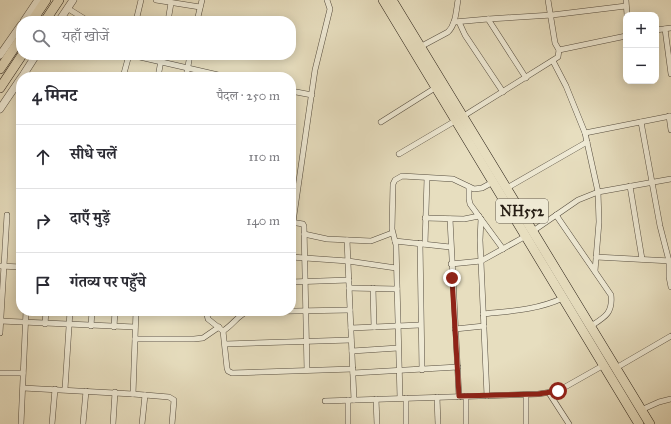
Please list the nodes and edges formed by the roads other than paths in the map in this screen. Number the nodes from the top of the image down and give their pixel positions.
1 (38, 0) edge
2 (46, 0) edge
3 (59, 0) edge
4 (73, 0) edge
5 (141, 0) edge
6 (156, 0) edge
7 (202, 0) edge
8 (327, 0) edge
9 (383, 0) edge
10 (392, 0) edge
11 (458, 0) edge
12 (548, 0) edge
13 (171, 3) junction
14 (626, 3) edge
15 (200, 7) junction
16 (67, 8) junction
17 (27, 16) edge
18 (35, 16) edge
19 (48, 16) edge
20 (62, 16) edge
21 (80, 16) edge
22 (137, 16) edge
23 (169, 16) edge
24 (198, 16) edge
25 (552, 16) junction
26 (488, 19) junction
27 (457, 22) junction
28 (668, 28) edge
29 (16, 32) edge
30 (623, 37) edge
31 (16, 45) edge
32 (420, 47) junction
33 (559, 50) junction
34 (0, 55) edge
35 (19, 60) edge
36 (33, 60) edge
37 (128, 60) edge
38 (152, 60) edge
39 (189, 60) edge
40 (553, 61) junction
41 (161, 62) junction
42 (0, 69) edge
43 (188, 69) junction
44 (25, 72) edge
45 (125, 72) edge
46 (159, 72) edge
47 (187, 72) edge
48 (200, 72) edge
49 (671, 74) edge
50 (526, 78) junction
51 (16, 85) edge
52 (0, 88) edge
53 (435, 88) junction
54 (296, 92) edge
55 (503, 92) junction
56 (312, 95) junction
57 (0, 109) edge
58 (670, 116) edge
59 (459, 119) junction
60 (381, 122) dead end
61 (641, 122) junction
62 (671, 130) edge
63 (585, 133) junction
64 (587, 142) junction
65 (399, 154) dead end
66 (427, 178) junction
67 (671, 179) edge
68 (493, 182) junction
69 (651, 183) junction
70 (630, 186) junction
71 (469, 187) junction
72 (507, 188) junction
73 (598, 192) junction
74 (296, 197) edge
75 (7, 215) dead end
76 (556, 215) junction
77 (425, 218) junction
78 (480, 218) junction
79 (450, 219) junction
80 (296, 223) edge
81 (392, 233) junction
82 (530, 233) junction
83 (304, 234) junction
84 (347, 240) junction
85 (395, 241) junction
86 (422, 244) junction
87 (450, 247) junction
88 (503, 249) junction
89 (296, 257) edge
90 (304, 257) junction
91 (596, 257) junction
92 (642, 259) junction
93 (670, 260) edge
94 (348, 261) junction
95 (481, 261) junction
96 (451, 264) junction
97 (2, 266) edge
98 (16, 267) edge
99 (396, 268) junction
100 (595, 271) junction
101 (349, 280) junction
102 (296, 282) edge
103 (305, 282) junction
104 (671, 287) edge
105 (349, 288) junction
106 (373, 288) junction
107 (397, 289) junction
108 (563, 298) junction
109 (350, 310) junction
110 (296, 311) edge
111 (305, 311) junction
112 (483, 314) junction
113 (26, 316) edge
114 (46, 316) edge
115 (70, 316) edge
116 (92, 316) edge
117 (115, 316) edge
118 (136, 316) edge
119 (207, 316) edge
120 (240, 316) edge
121 (0, 322) edge
122 (26, 323) junction
123 (45, 324) junction
124 (69, 325) junction
125 (420, 325) junction
126 (91, 326) junction
127 (398, 326) junction
128 (484, 326) junction
129 (591, 326) junction
130 (114, 327) junction
131 (135, 327) junction
132 (219, 327) junction
133 (374, 327) junction
134 (351, 328) junction
135 (455, 329) junction
136 (223, 331) junction
137 (0, 333) edge
138 (671, 336) edge
139 (135, 339) junction
140 (306, 340) junction
141 (351, 340) junction
142 (225, 344) junction
143 (398, 348) junction
144 (352, 350) junction
145 (604, 365) junction
146 (458, 367) junction
147 (616, 368) junction
148 (307, 370) junction
149 (422, 370) junction
150 (353, 371) junction
151 (399, 371) junction
152 (0, 373) edge
153 (23, 373) junction
154 (23, 388) junction
155 (55, 389) junction
156 (65, 389) junction
157 (86, 390) junction
158 (115, 392) junction
159 (549, 393) junction
160 (133, 394) junction
161 (145, 395) junction
162 (526, 395) junction
163 (459, 396) junction
164 (466, 396) junction
165 (487, 396) junction
166 (437, 397) junction
167 (403, 398) junction
168 (376, 399) junction
169 (351, 400) junction
170 (671, 400) edge
171 (325, 401) dead end
172 (642, 410) junction
173 (637, 423) edge
174 (21, 424) edge
175 (52, 424) edge
176 (83, 424) edge
177 (113, 424) edge
178 (142, 424) edge
179 (172, 424) edge
180 (348, 424) edge
181 (377, 424) edge
182 (406, 424) edge
183 (438, 424) edge
184 (466, 424) edge
185 (526, 424) edge
186 (569, 424) edge
187 (650, 424) edge

1 - 17 street
2 - 18 highway
3 - 19 highway
4 - 16 street
5 - 22 street
6 - 13 street
7 - 15 street
8 - 56 street
9 - 53 highway, NH552
10 - 32 highway, NH552
11 - 27 street
12 - 25 street
13 - 15 street
13 - 23 street
14 - 25 street
15 - 24 street
16 - 20 street
16 - 21 street
25 - 26 street
25 - 33 street
26 - 27 street
26 - 50 street
27 - 32 street
27 - 55 street
28 - 49 street
29 - 34 street
30 - 33 street
31 - 42 highway
32 - 59 highway, NH552
33 - 40 street
35 - 52 highway
36 - 44 street
37 - 45 street
38 - 41 street
39 - 43 street
40 - 50 street
40 - 63 street
41 - 43 street
41 - 46 street
43 - 47 street
43 - 48 street
50 - 55 street
51 - 57 street
53 - 59 highway, NH552
53 - 60 street
54 - 56 street
55 - 59 street
56 - 74 street
58 - 61 street
58 - 62 street
59 - 65 street
59 - 68 highway, NH552
59 - 72 highway, NH552
61 - 63 street
61 - 69 street
63 - 64 street
64 - 72 street
64 - 73 street
66 - 71 street
66 - 77 street
66 - 81 street
67 - 69 street
68 - 71 street
68 - 82 highway, NH552
69 - 70 street
69 - 93 street
70 - 73 street
70 - 92 street
71 - 78 street
72 - 82 highway, NH552
73 - 76 street
73 - 91 street
75 - 97 street
76 - 82 street
76 - 100 street
77 - 79 street
77 - 86 street
78 - 79 street
78 - 88 street
78 - 95 street
79 - 87 street
80 - 83 street
81 - 84 street
81 - 85 street
82 - 88 street
82 - 108 highway, NH552
82 - 129 highway, NH552
83 - 84 street
83 - 90 street
84 - 94 street
85 - 86 street
85 - 99 street
86 - 87 street
86 - 125 street
87 - 96 street
88 - 95 street
89 - 90 street
90 - 94 street
90 - 103 street
91 - 92 street
91 - 100 street
92 - 93 street
93 - 104 street
94 - 99 street
94 - 101 street
95 - 96 street
95 - 112 street
96 - 135 street
97 - 98 street
97 - 121 street
99 - 107 street
100 - 129 street
101 - 103 street
101 - 105 street
102 - 103 street
103 - 111 street
105 - 106 street
105 - 109 street
106 - 107 street
106 - 133 street
107 - 127 street
108 - 112 street
108 - 145 highway, NH552
109 - 111 street
109 - 134 street
110 - 111 street
111 - 140 street
112 - 128 street
113 - 122 street
114 - 123 street
115 - 124 street
116 - 126 street
117 - 130 street
118 - 131 street
119 - 132 street
120 - 136 street
121 - 122 street
121 - 137 street
122 - 123 street
122 - 153 street
123 - 124 street
124 - 126 street
124 - 156 street
125 - 127 street
125 - 149 street
126 - 130 street
127 - 133 street
127 - 143 street
128 - 135 street
128 - 165 street
129 - 147 highway, NH552
130 - 131 street
131 - 139 street
132 - 136 street
132 - 139 street
133 - 134 street
134 - 141 street
135 - 146 street
136 - 142 street
138 - 147 street
139 - 160 street
140 - 141 street
140 - 142 street
140 - 148 street
141 - 144 street
142 - 148 street
143 - 144 street
143 - 151 street
144 - 150 street
145 - 159 street
145 - 173 highway, NH552
146 - 149 street
146 - 163 street
147 - 172 highway, NH552
148 - 150 street
149 - 151 street
150 - 151 street
150 - 169 street
151 - 167 street
152 - 153 street
153 - 154 street
154 - 155 street
154 - 174 street
155 - 156 street
155 - 175 street
156 - 157 street
157 - 158 street
157 - 176 street
158 - 160 street
158 - 177 street
159 - 162 street
159 - 186 street
160 - 161 street
161 - 178 street
161 - 179 street
162 - 165 street
162 - 185 street
163 - 164 street
163 - 166 street
164 - 165 street
164 - 184 street
166 - 167 street
166 - 183 street
167 - 168 street
167 - 182 street
168 - 169 street
168 - 181 street
169 - 171 street
169 - 180 street
170 - 172 street
172 - 187 highway, NH552

